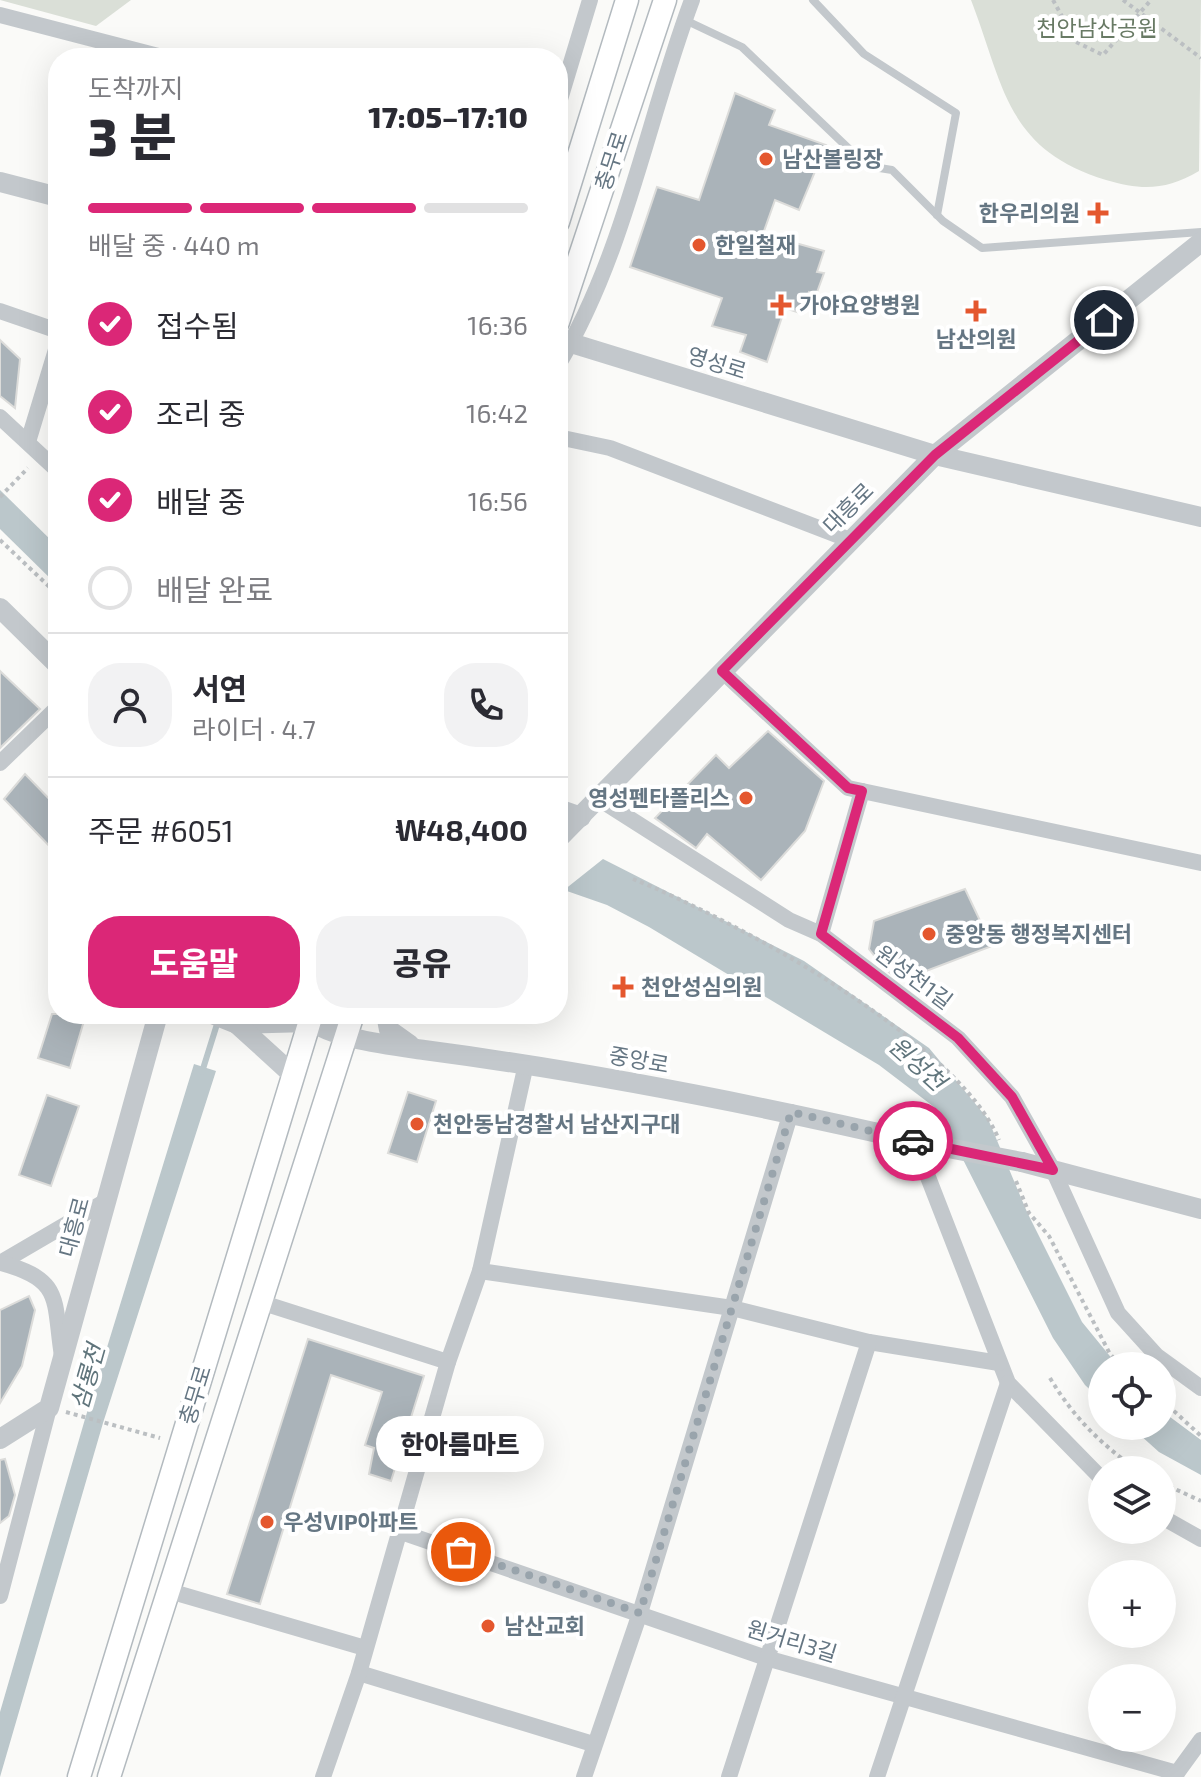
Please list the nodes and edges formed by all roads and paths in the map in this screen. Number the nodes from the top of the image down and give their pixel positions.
1 (590, 0) edge
2 (627, 0) edge
3 (665, 0) edge
4 (692, 0) edge
5 (813, 0) edge
6 (1053, 0) edge
7 (1123, 0) edge
8 (1151, 0) edge
9 (1140, 13) junction
10 (0, 15) edge
11 (684, 20) junction
12 (127, 48) edge
13 (1201, 58) edge
14 (568, 73) edge
15 (0, 182) edge
16 (568, 190) edge
17 (48, 194) edge
18 (937, 215) junction
19 (1201, 232) edge
20 (1201, 242) edge
21 (568, 292) edge
22 (0, 311) edge
23 (48, 328) edge
24 (571, 343) junction
25 (568, 348) edge
26 (48, 376) edge
27 (0, 417) edge
28 (568, 439) edge
29 (28, 442) junction
30 (935, 455) junction
31 (38, 458) dead end
32 (48, 461) edge
33 (0, 497) edge
34 (1201, 517) edge
35 (0, 540) edge
36 (850, 540) junction
37 (48, 586) edge
38 (0, 608) edge
39 (48, 655) edge
40 (722, 671) junction
41 (48, 717) edge
42 (0, 763) edge
43 (855, 790) junction
44 (599, 799) junction
45 (568, 812) edge
46 (581, 817) junction
47 (568, 829) edge
48 (1201, 863) edge
49 (633, 879) dead end
50 (821, 934) junction
51 (155, 1024) edge
52 (237, 1024) joint
53 (277, 1024) edge
54 (306, 1024) edge
55 (322, 1024) edge
56 (349, 1024) edge
57 (357, 1024) edge
58 (388, 1024) edge
59 (345, 1036) junction
60 (417, 1049) junction
61 (526, 1064) junction
62 (293, 1075) junction
63 (791, 1112) junction
64 (918, 1142) junction
65 (1003, 1150) dead end
66 (1018, 1169) junction
67 (1053, 1170) junction
68 (106, 1201) junction
69 (1201, 1209) edge
70 (0, 1263) edge
71 (480, 1271) junction
72 (260, 1302) junction
73 (732, 1308) junction
74 (869, 1342) junction
75 (1109, 1352) edge
76 (62, 1359) junction
77 (448, 1362) junction
78 (999, 1363) junction
79 (1050, 1378) dead end
80 (1008, 1383) junction
81 (1201, 1388) edge
82 (49, 1408) junction
83 (1176, 1413) edge
84 (1201, 1436) edge
85 (160, 1438) dead end
86 (0, 1439) edge
87 (1118, 1456) edge
88 (1088, 1465) edge
89 (1176, 1489) edge
90 (1201, 1501) edge
91 (1176, 1525) edge
92 (401, 1532) junction
93 (1201, 1539) edge
94 (166, 1590) junction
95 (0, 1596) edge
96 (640, 1613) junction
97 (365, 1648) junction
98 (766, 1658) junction
99 (359, 1673) junction
100 (903, 1696) junction
101 (1201, 1740) edge
102 (593, 1744) junction
103 (1176, 1775) edge
104 (79, 1777) edge
105 (109, 1777) edge
106 (323, 1777) edge
107 (584, 1777) edge
108 (729, 1777) edge
109 (877, 1777) edge

1 - 14 street
2 - 16 main road, 충무로
3 - 21 main road, 충무로
4 - 11 street
5 - 18 lane
6 - 9 path
7 - 9 path
8 - 9 path
9 - 13 path
10 - 12 street
11 - 18 lane
11 - 24 street
15 - 17 street
18 - 19 lane
20 - 30 street, 대흥로
22 - 23 street
24 - 25 street
24 - 30 street, 영성로
26 - 29 street
27 - 29 street
28 - 36 street
29 - 32 street
30 - 34 street, 영성로
30 - 36 street, 대흥로
31 - 33 path
35 - 37 path
36 - 40 street, 대흥로
38 - 39 street
40 - 43 street
40 - 44 street, 대흥로
41 - 42 street
43 - 48 street
43 - 50 street
44 - 46 street, 대흥로
44 - 50 street, 원성천1길
45 - 46 street
46 - 47 street, 대흥로
49 - 65 path
50 - 67 street, 원성천1길
51 - 68 street, 대흥로
52 - 53 street
52 - 62 street
54 - 62 main road, 충무로
55 - 59 street, 중앙로
56 - 59 main road, 충무로
57 - 59 street
58 - 60 street
59 - 60 street, 중앙로
59 - 72 main road, 충무로
60 - 61 street, 중앙로
61 - 63 street, 중앙로
61 - 71 street
62 - 104 main road, 충무로
63 - 64 street, 중앙로
63 - 73 street
64 - 66 street, 중앙로, bridge
64 - 78 street
66 - 67 street
66 - 75 path
67 - 69 street
67 - 81 street, 원성천1길
68 - 70 street
68 - 76 street, 대흥로
70 - 76 street
71 - 73 street
71 - 77 street
72 - 77 street
72 - 94 main road, 충무로
73 - 74 street
73 - 96 street
74 - 78 street
74 - 98 street
76 - 82 street, 대흥로
77 - 92 street
78 - 80 street
79 - 87 path
80 - 88 street
80 - 100 street
82 - 85 path
82 - 86 street
82 - 95 street
83 - 84 path
89 - 90 path
91 - 93 street
92 - 96 street, 원거리3길
92 - 97 street
94 - 97 street
94 - 105 main road, 충무로
96 - 98 street, 원거리3길
96 - 102 street
97 - 99 street
98 - 100 street, 원거리3길
98 - 108 street
99 - 102 street
99 - 106 street
100 - 103 street, 원거리3길
100 - 109 street
101 - 103 street
102 - 107 street

